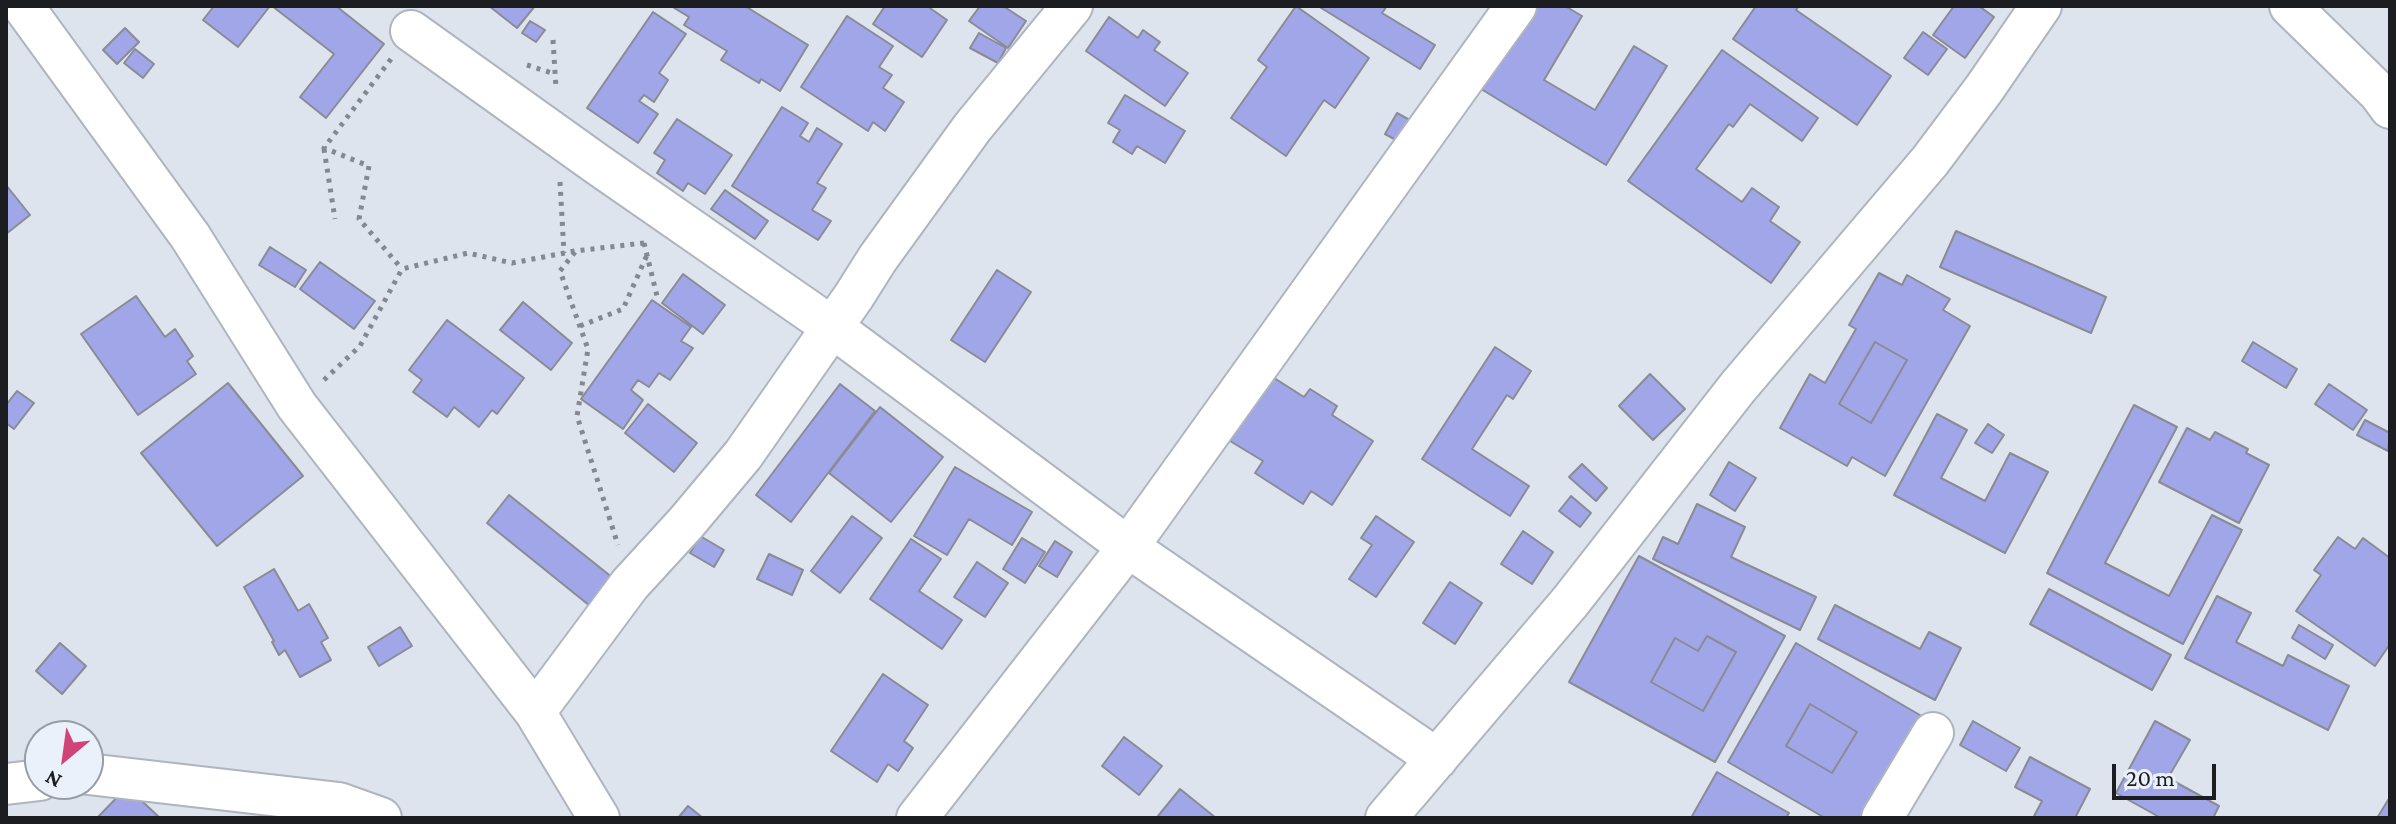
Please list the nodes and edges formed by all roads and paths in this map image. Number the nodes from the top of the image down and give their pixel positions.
1 (23, 6) edge
2 (1072, 6) edge
3 (1516, 6) edge
4 (2041, 6) edge
5 (2290, 6) edge
6 (411, 31) joint
7 (2390, 108) edge
8 (558, 136) junction
9 (324, 148) junction
10 (640, 194) junction
11 (335, 219) dead end
12 (644, 243) junction
13 (575, 251) junction
14 (564, 253) junction
15 (647, 255) junction
16 (402, 269) junction
17 (657, 296) dead end
18 (580, 326) junction
19 (832, 327) junction
20 (297, 406) junction
21 (1128, 547) junction
22 (630, 584) junction
23 (535, 712) junction
24 (1933, 733) dead end
25 (1437, 759) junction
26 (104, 776) edge
27 (336, 810) edge
28 (381, 818) edge
29 (599, 818) edge
30 (917, 818) edge
31 (1386, 818) edge
32 (1882, 818) edge

1 - 20 street
2 - 19 street
3 - 21 street
4 - 25 street
5 - 7 street
6 - 8 street
6 - 9 path
8 - 10 street
8 - 14 path
9 - 11 path
9 - 16 path
10 - 12 path
10 - 19 street
12 - 13 path
12 - 15 path
13 - 14 path
13 - 18 path
14 - 16 path
15 - 17 path
15 - 18 path
16 - 20 path
18 - 22 path
19 - 21 street
19 - 22 street
20 - 23 street
21 - 25 street
21 - 30 street
22 - 23 street
23 - 29 street
24 - 32 street
25 - 31 street
26 - 27 street
27 - 28 street

